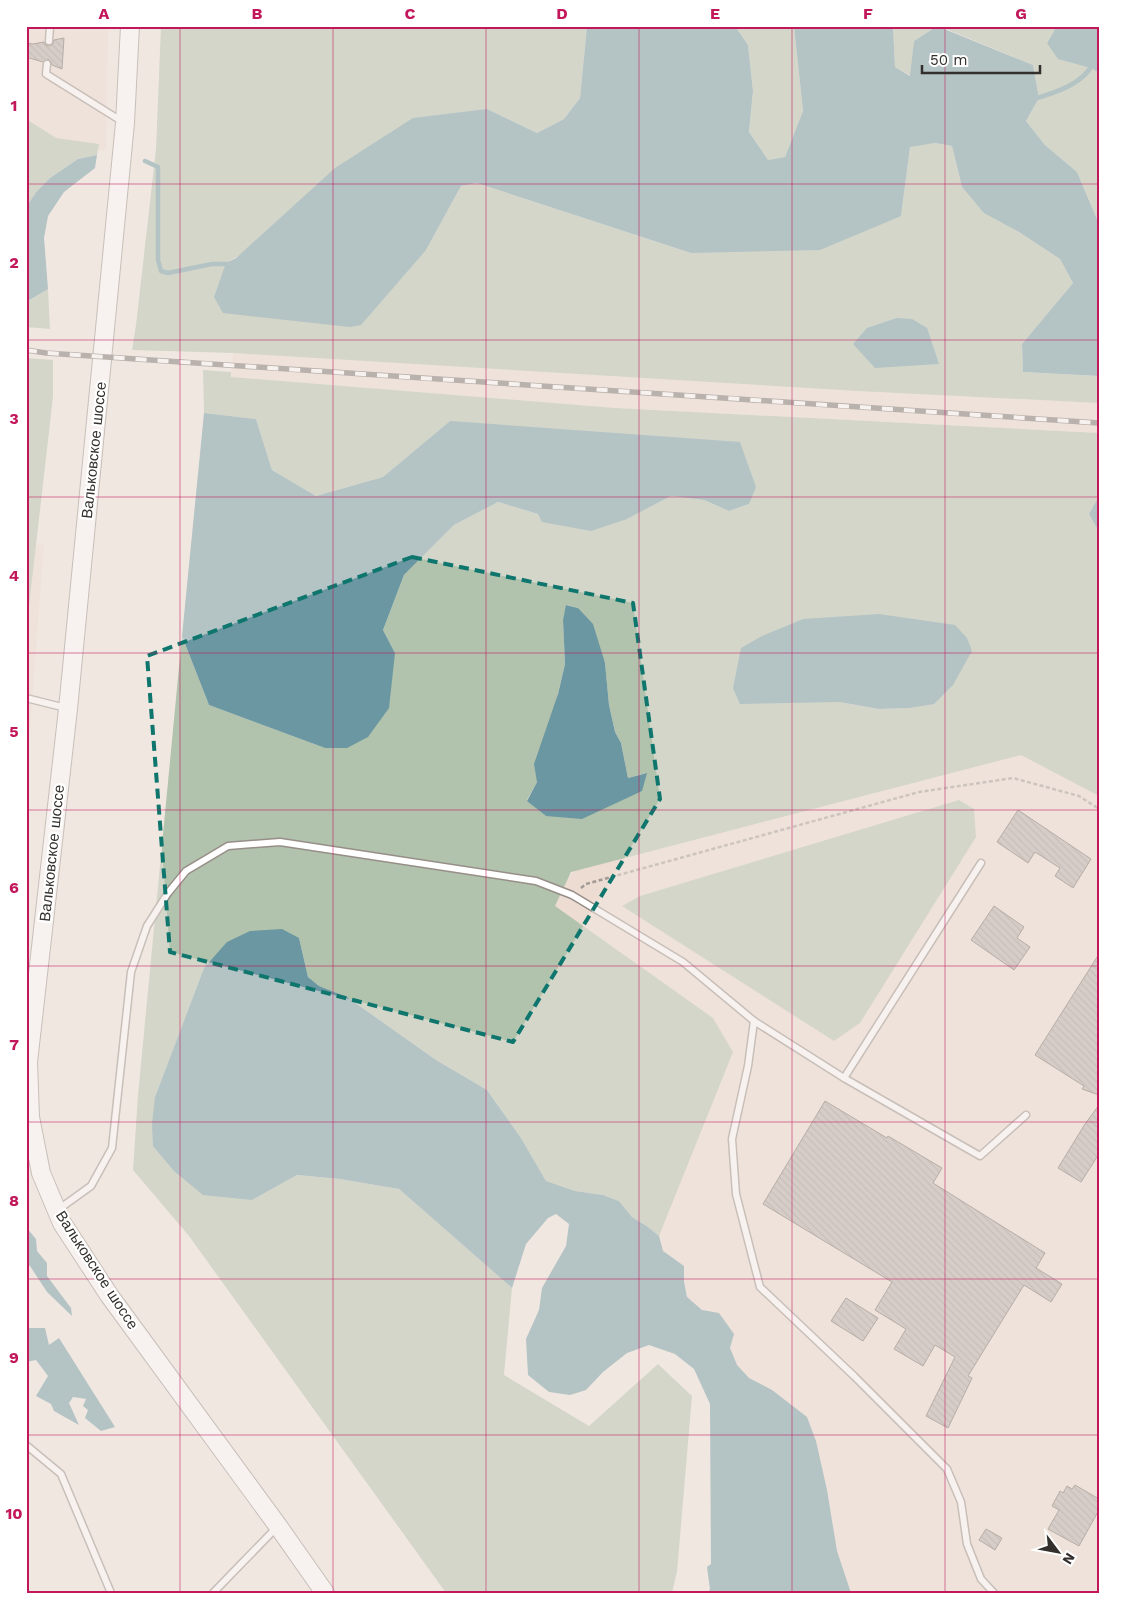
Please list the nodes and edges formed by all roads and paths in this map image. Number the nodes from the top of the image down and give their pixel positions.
1 (50, 26) edge
2 (130, 26) edge
3 (49, 41) dead end
4 (47, 64) dead end
5 (126, 124) junction
6 (26, 698) edge
7 (68, 709) junction
8 (1099, 809) edge
9 (981, 863) dead end
10 (572, 895) junction
11 (754, 1021) junction
12 (27, 1062) edge
13 (844, 1078) junction
14 (1026, 1115) dead end
15 (57, 1210) junction
16 (26, 1445) edge
17 (278, 1526) junction
18 (111, 1593) edge
19 (213, 1593) edge
20 (324, 1593) edge
21 (994, 1593) edge

1 - 3 lane
2 - 5 main road, Вальковское шоссе
4 - 5 lane
5 - 7 main road, Вальковское шоссе
6 - 7 lane
7 - 12 main road, Вальковское шоссе
8 - 10 path
9 - 13 lane
10 - 11 lane
10 - 15 lane
11 - 13 lane
11 - 21 lane
12 - 15 main road, Вальковское шоссе
13 - 14 lane
15 - 17 main road, Вальковское шоссе
16 - 18 lane
17 - 19 lane
17 - 20 main road, Вальковское шоссе

